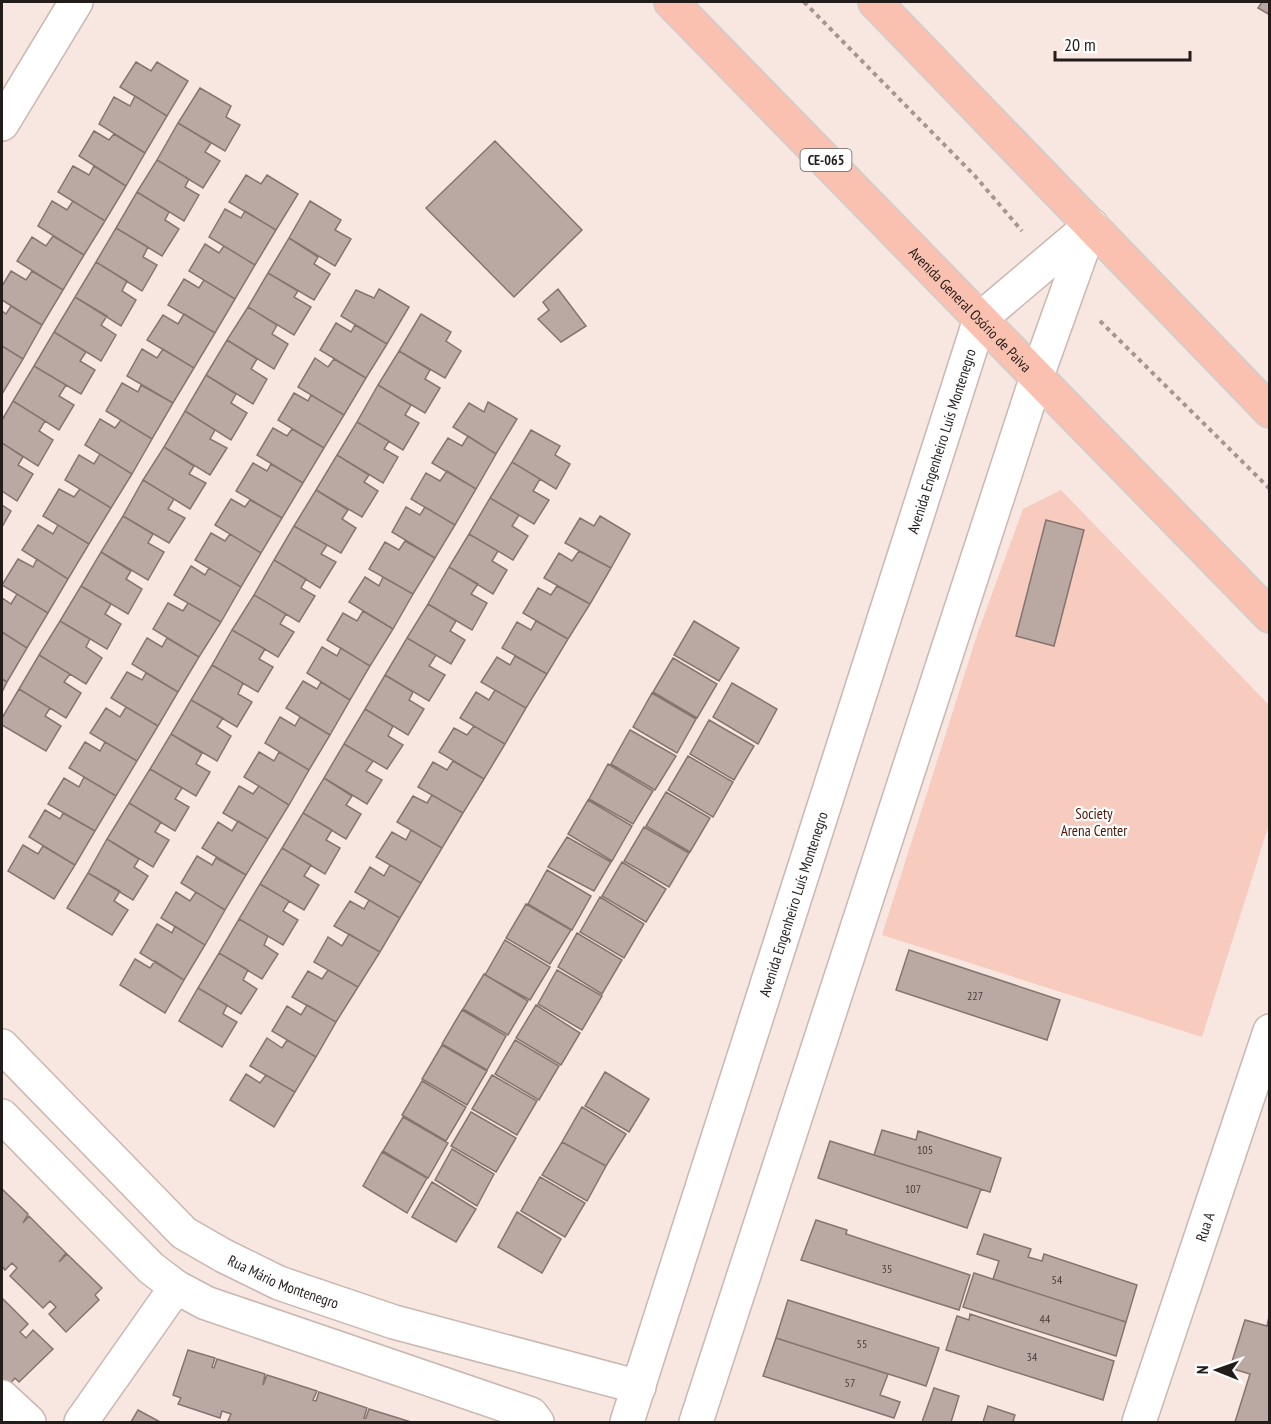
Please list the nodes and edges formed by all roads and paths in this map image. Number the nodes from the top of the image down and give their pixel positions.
1 (76, 2) edge
2 (671, 2) edge
3 (875, 2) edge
4 (2, 124) edge
5 (1091, 225) junction
6 (980, 319) junction
7 (1037, 376) junction
8 (1269, 411) edge
9 (1269, 616) edge
10 (1269, 1031) edge
11 (2, 1046) edge
12 (2, 1116) edge
13 (176, 1287) junction
14 (639, 1387) junction
15 (2, 1397) edge
16 (29, 1422) edge
17 (81, 1422) edge
18 (537, 1422) edge
19 (627, 1422) edge
20 (696, 1422) edge
21 (1139, 1422) edge

1 - 4 street
2 - 6 main road, Avenida General Osório de Paiva / CE-065
3 - 5 main road
5 - 6 street
5 - 7 street
5 - 8 main road
6 - 7 main road, Avenida General Osório de Paiva / CE-065
6 - 14 street, Avenida Engenheiro Luís Montenegro
7 - 9 main road, Avenida General Osório de Paiva / CE-065
7 - 20 street
10 - 21 street, Rua A
11 - 14 street, Rua Mário Montenegro
12 - 13 street
13 - 17 street
13 - 18 street
14 - 19 street, Avenida Engenheiro Luís Montenegro
15 - 16 street

